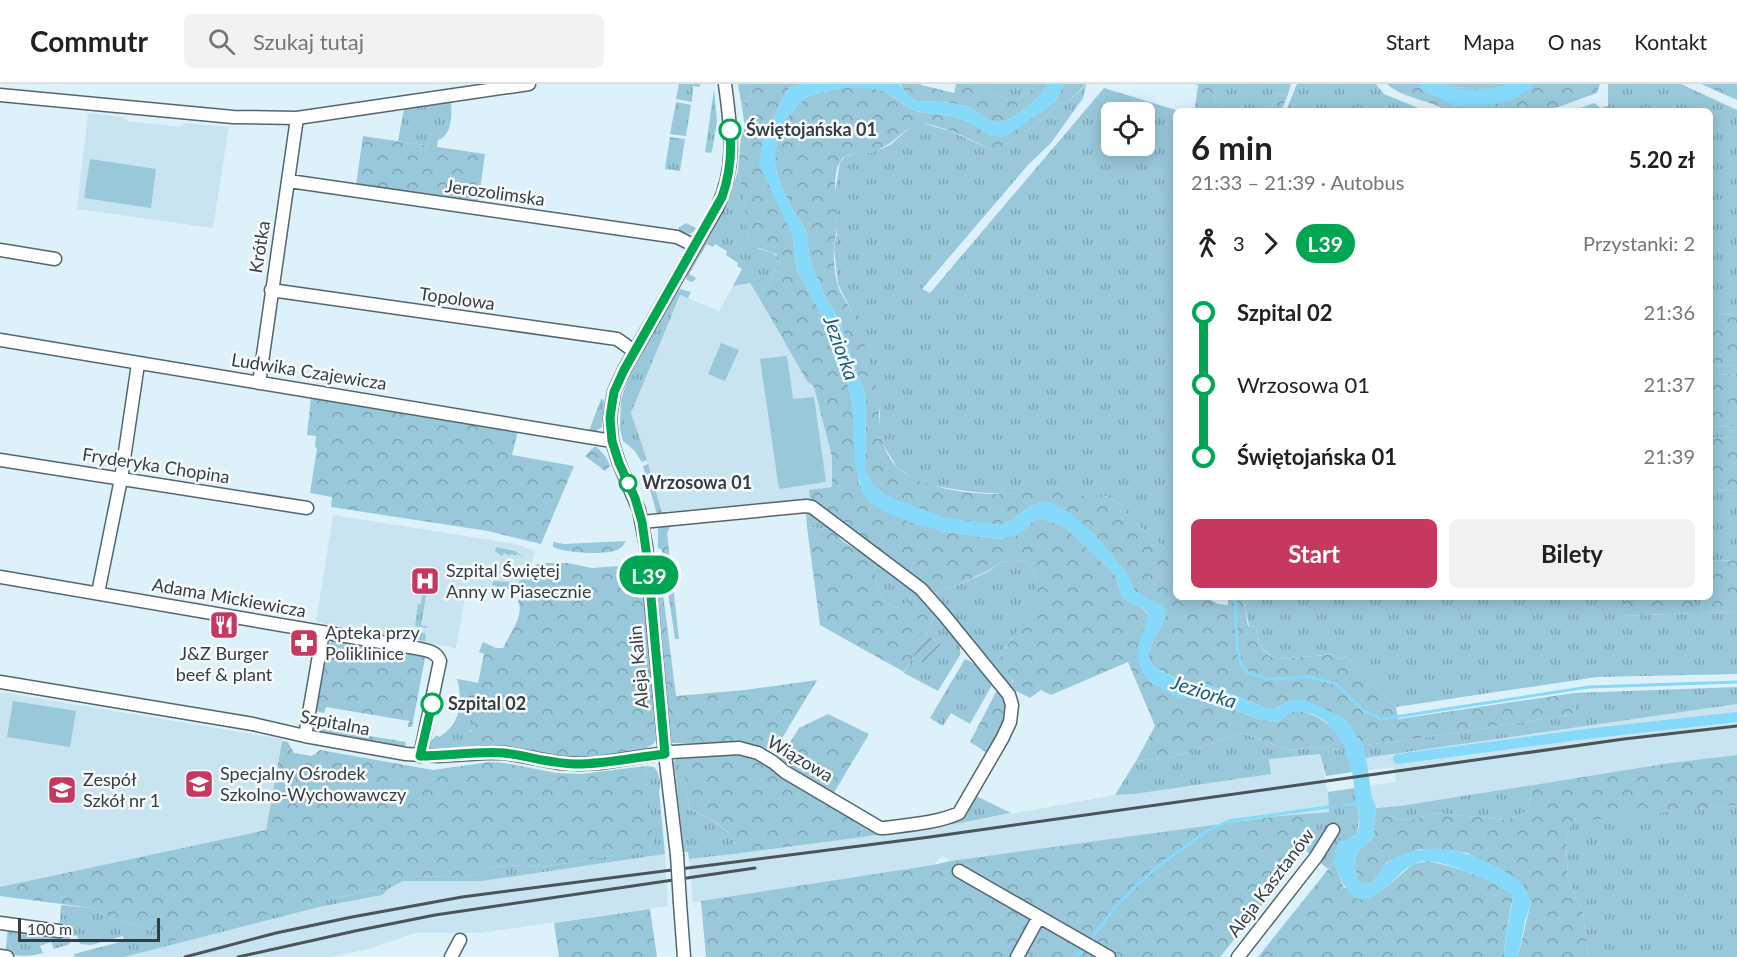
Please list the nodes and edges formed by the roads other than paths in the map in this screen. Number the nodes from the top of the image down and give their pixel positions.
1 (529, 84) edge
2 (725, 84) edge
3 (0, 95) edge
4 (297, 118) junction
5 (289, 181) junction
6 (695, 246) junction
7 (0, 250) edge
8 (55, 258) dead end
9 (272, 290) junction
10 (0, 340) edge
11 (634, 351) junction
12 (138, 364) junction
13 (259, 382) junction
14 (612, 441) junction
15 (0, 460) edge
16 (121, 479) junction
17 (307, 507) dead end
18 (642, 522) junction
19 (0, 577) edge
20 (98, 593) junction
21 (322, 632) junction
22 (0, 682) edge
23 (305, 736) junction
24 (665, 754) junction
25 (420, 756) junction
26 (1333, 830) dead end
27 (959, 871) dead end
28 (1039, 917) junction
29 (0, 923) edge
30 (59, 931) dead end
31 (460, 940) dead end
32 (0, 956) edge
33 (7, 957) edge
34 (451, 957) edge
35 (684, 957) edge
36 (1017, 957) edge
37 (1109, 957) edge
38 (1239, 957) edge

1 - 4 street
2 - 6 street, Aleja Kalin
3 - 4 street
4 - 5 street, Krótka
5 - 6 street, Jerozolimska
5 - 9 street, Krótka
6 - 11 street, Aleja Kalin
7 - 8 street
9 - 11 street, Topolowa
9 - 13 street, Krótka
10 - 12 street, Ludwika Czajewicza
11 - 14 street, Aleja Kalin
12 - 13 street, Ludwika Czajewicza
12 - 16 street
13 - 14 street, Ludwika Czajewicza
14 - 18 street, Aleja Kalin
15 - 16 street, Fryderyka Chopina
16 - 17 street, Fryderyka Chopina
16 - 20 street
18 - 24 street, Aleja Kalin
18 - 24 street, Wiązowa
19 - 20 street, Adama Mickiewicza
20 - 21 street, Adama Mickiewicza
21 - 23 street
21 - 25 street, Adama Mickiewicza
22 - 23 street, Szpitalna
23 - 25 street, Szpitalna
24 - 25 street, Szpitalna
24 - 35 street, Aleja Kalin, bridge
26 - 38 street, Aleja Kasztanów
27 - 28 street
28 - 36 street
28 - 37 street
29 - 30 street
31 - 34 street
32 - 33 street

